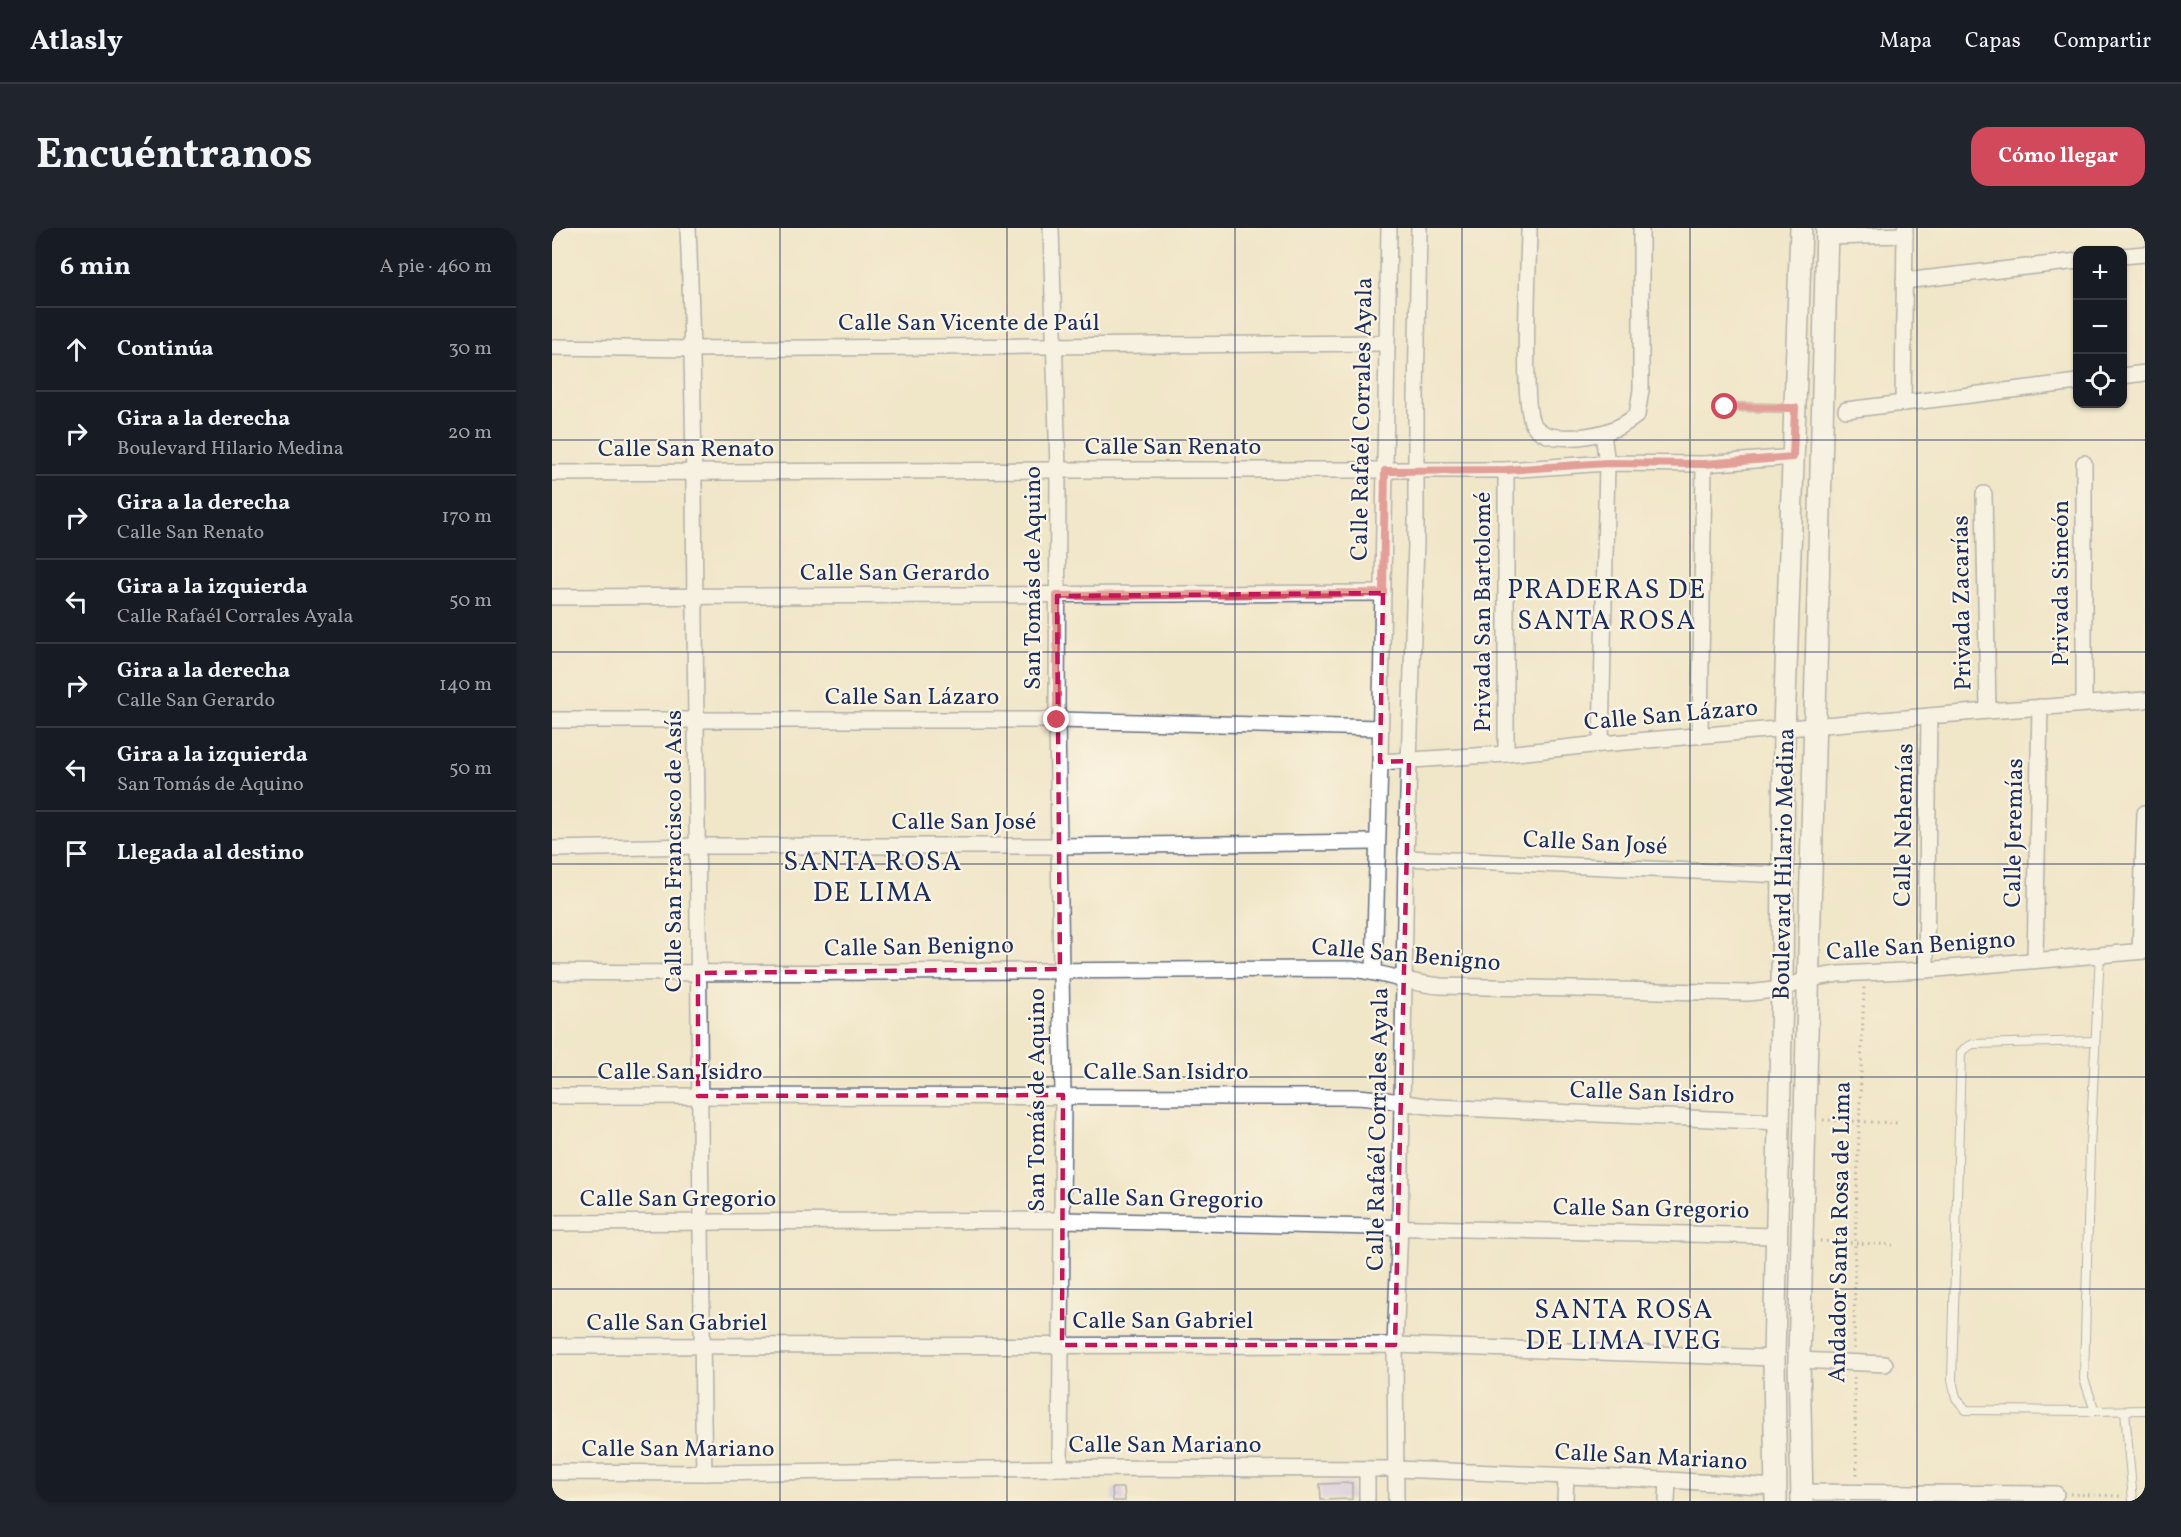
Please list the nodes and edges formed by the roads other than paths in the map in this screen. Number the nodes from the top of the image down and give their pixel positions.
1 (688, 228) edge
2 (1051, 228) edge
3 (1389, 228) edge
4 (1419, 228) edge
5 (1529, 228) edge
6 (1641, 228) edge
7 (1802, 228) edge
8 (1905, 232) edge
9 (1827, 233) edge
10 (2145, 254) edge
11 (2127, 256) edge
12 (2073, 262) edge
13 (1904, 281) junction
14 (1386, 343) junction
15 (1053, 346) junction
16 (552, 347) edge
17 (693, 349) junction
18 (2145, 373) edge
19 (2127, 375) edge
20 (2073, 383) edge
21 (1903, 403) junction
22 (1725, 407) dead end
23 (1795, 408) junction
24 (1846, 410) dead end
25 (1603, 434) junction
26 (1568, 438) junction
27 (1793, 457) junction
28 (1607, 463) junction
29 (2084, 463) dead end
30 (1704, 464) junction
31 (1569, 466) junction
32 (1058, 470) junction
33 (1417, 470) junction
34 (1506, 470) junction
35 (1385, 471) junction
36 (695, 472) junction
37 (552, 473) edge
38 (1984, 494) dead end
39 (1383, 593) junction
40 (1057, 596) junction
41 (552, 597) edge
42 (696, 597) junction
43 (2145, 700) edge
44 (2084, 703) junction
45 (2040, 707) junction
46 (1988, 711) junction
47 (1929, 716) junction
48 (552, 720) edge
49 (1057, 720) junction
50 (696, 721) junction
51 (1814, 726) junction
52 (1380, 728) junction
53 (1784, 729) junction
54 (1700, 735) junction
55 (1601, 744) junction
56 (1506, 754) junction
57 (1409, 761) junction
58 (1380, 762) junction
59 (2145, 813) edge
60 (1376, 842) junction
61 (699, 846) junction
62 (1060, 846) junction
63 (552, 849) edge
64 (1406, 858) junction
65 (1783, 875) junction
66 (2143, 951) edge
67 (2100, 954) junction
68 (2035, 960) junction
69 (1060, 969) junction
70 (1926, 970) junction
71 (1374, 971) junction
72 (552, 972) edge
73 (698, 974) junction
74 (1808, 979) junction
75 (1404, 981) junction
76 (1782, 989) junction
77 (2095, 1041) junction
78 (1063, 1095) junction
79 (552, 1096) edge
80 (698, 1096) junction
81 (1402, 1104) junction
82 (1779, 1122) junction
83 (1062, 1220) junction
84 (700, 1222) junction
85 (552, 1223) edge
86 (1401, 1226) junction
87 (1777, 1236) junction
88 (1062, 1345) junction
89 (1395, 1345) junction
90 (552, 1347) edge
91 (702, 1347) junction
92 (1774, 1358) junction
93 (1799, 1360) junction
94 (1886, 1364) dead end
95 (2145, 1410) edge
96 (2095, 1411) junction
97 (2125, 1412) junction
98 (1060, 1468) junction
99 (1397, 1469) junction
100 (1367, 1470) junction
101 (552, 1472) edge
102 (705, 1473) junction
103 (1566, 1477) junction
104 (1668, 1480) junction
105 (1776, 1494) edge
106 (2056, 1494) road end
107 (1802, 1497) edge
108 (2133, 1498) edge
109 (1367, 1501) edge
110 (1396, 1501) edge
111 (1565, 1501) edge
112 (1667, 1501) edge

1 - 17 street, Calle San Francisco de Asís
2 - 15 street, San Tomás de Aquino
3 - 14 street, Calle Rafaél Corrales Ayala
4 - 33 street, Calle Rafaél Corrales Ayala
5 - 26 street
6 - 25 street
7 - 23 main road, Boulevard Hilario Medina
8 - 9 street
8 - 13 street
9 - 51 main road, Boulevard Hilario Medina
10 - 11 street
12 - 13 street
13 - 21 street
14 - 15 street, Calle San Vicente de Paúl
14 - 35 street, Calle Rafaél Corrales Ayala
15 - 17 street, Calle San Vicente de Paúl
15 - 32 street, San Tomás de Aquino
16 - 17 street, Calle San Vicente de Paúl
17 - 36 street, Calle San Francisco de Asís
18 - 19 street
20 - 21 street
21 - 24 street
22 - 23 lane
23 - 27 main road, Boulevard Hilario Medina
25 - 26 street
25 - 28 street
26 - 31 street
27 - 30 street, Calle San Renato
27 - 53 main road, Boulevard Hilario Medina
28 - 30 street, Calle San Renato
28 - 31 street, Calle San Renato
28 - 55 street
29 - 44 street, Privada Simeón
30 - 54 street
31 - 34 street, Calle San Renato
32 - 35 street, Calle San Renato
32 - 36 street, Calle San Renato
32 - 40 street, San Tomás de Aquino
33 - 34 street, Calle San Renato
33 - 35 street, Calle San Renato
33 - 57 street, Calle Rafaél Corrales Ayala
34 - 56 street, Privada San Bartolomé
35 - 39 street, Calle Rafaél Corrales Ayala
36 - 37 street, Calle San Renato
36 - 42 street, Calle San Francisco de Asís
38 - 46 street, Privada Zacarías
39 - 40 street, Calle San Gerardo
39 - 52 street, Calle Rafaél Corrales Ayala
40 - 42 street, Calle San Gerardo
40 - 49 street, San Tomás de Aquino
41 - 42 street, Calle San Gerardo
42 - 50 street, Calle San Francisco de Asís
43 - 44 street, Calle San Lázaro
44 - 45 street, Calle San Lázaro
45 - 46 street, Calle San Lázaro
45 - 68 street, Calle Jeremías
46 - 47 street, Calle San Lázaro
47 - 51 street, Calle San Lázaro
47 - 70 street, Calle Nehemías
48 - 50 street, Calle San Lázaro
49 - 50 street, Calle San Lázaro
49 - 52 street, Calle San Lázaro
49 - 62 street, San Tomás de Aquino
50 - 61 street, Calle San Francisco de Asís
51 - 53 street, Calle San Lázaro
51 - 74 main road, Boulevard Hilario Medina
52 - 58 street, Calle Rafaél Corrales Ayala
53 - 54 street, Calle San Lázaro
53 - 65 main road, Boulevard Hilario Medina
54 - 55 street, Calle San Lázaro
55 - 56 street, Calle San Lázaro
56 - 57 street, Calle San Lázaro
57 - 58 street, Calle San Lázaro
57 - 64 street, Calle Rafaél Corrales Ayala
58 - 60 street, Calle Rafaél Corrales Ayala
59 - 66 street
60 - 62 street, Calle San José
60 - 71 street, Calle Rafaél Corrales Ayala
61 - 62 street, Calle San José
61 - 63 street, Calle San José
61 - 73 street, Calle San Francisco de Asís
62 - 69 street, San Tomás de Aquino
64 - 65 street, Calle San José
64 - 75 street, Calle Rafaél Corrales Ayala
65 - 76 main road, Boulevard Hilario Medina
66 - 67 street, Calle San Benigno
67 - 68 street, Calle San Benigno
67 - 77 lane
68 - 70 street, Calle San Benigno
69 - 71 street, Calle San Benigno
69 - 73 street, Calle San Benigno
69 - 78 street, San Tomás de Aquino
70 - 74 street, Calle San Benigno
71 - 75 street, Calle San Benigno
72 - 73 street, Calle San Benigno
73 - 80 street, Calle San Francisco de Asís
74 - 76 street, Calle San Benigno
74 - 93 main road, Boulevard Hilario Medina
75 - 76 street, Calle San Benigno
75 - 81 street, Calle Rafaél Corrales Ayala
76 - 82 main road, Boulevard Hilario Medina
77 - 96 lane
77 - 96 lane
78 - 80 street, Calle San Isidro
78 - 81 street, Calle San Isidro
78 - 83 street, San Tomás de Aquino
79 - 80 street, Calle San Isidro
80 - 84 street, Calle San Francisco de Asís
81 - 82 street, Calle San Isidro
81 - 86 street, Calle Rafaél Corrales Ayala
82 - 87 main road, Boulevard Hilario Medina
83 - 84 street, Calle San Gregorio
83 - 86 street, Calle San Gregorio
83 - 88 street, San Tomás de Aquino
84 - 85 street, Calle San Gregorio
84 - 91 street, Calle San Francisco de Asís
86 - 87 street, Calle San Gregorio
86 - 89 street, Calle Rafaél Corrales Ayala
87 - 92 main road, Boulevard Hilario Medina
88 - 89 street, Calle San Gabriel
88 - 91 street, Calle San Gabriel
88 - 98 street, San Tomás de Aquino
89 - 92 street, Calle San Gabriel
89 - 99 street, Calle Rafaél Corrales Ayala
90 - 91 street, Calle San Gabriel
91 - 102 street, Calle San Francisco de Asís
92 - 105 main road, Boulevard Hilario Medina
93 - 94 street
93 - 107 main road, Boulevard Hilario Medina
95 - 97 lane
96 - 97 lane
97 - 108 lane
98 - 100 street, Calle San Mariano
98 - 102 street, Calle San Mariano
99 - 100 street, Calle San Mariano
99 - 103 street, Calle San Mariano
99 - 110 street, Calle Rafaél Corrales Ayala
100 - 109 street
101 - 102 street, Calle San Mariano
103 - 104 street, Calle San Mariano
103 - 111 street
104 - 105 street, Calle San Mariano
104 - 112 street
106 - 107 street

